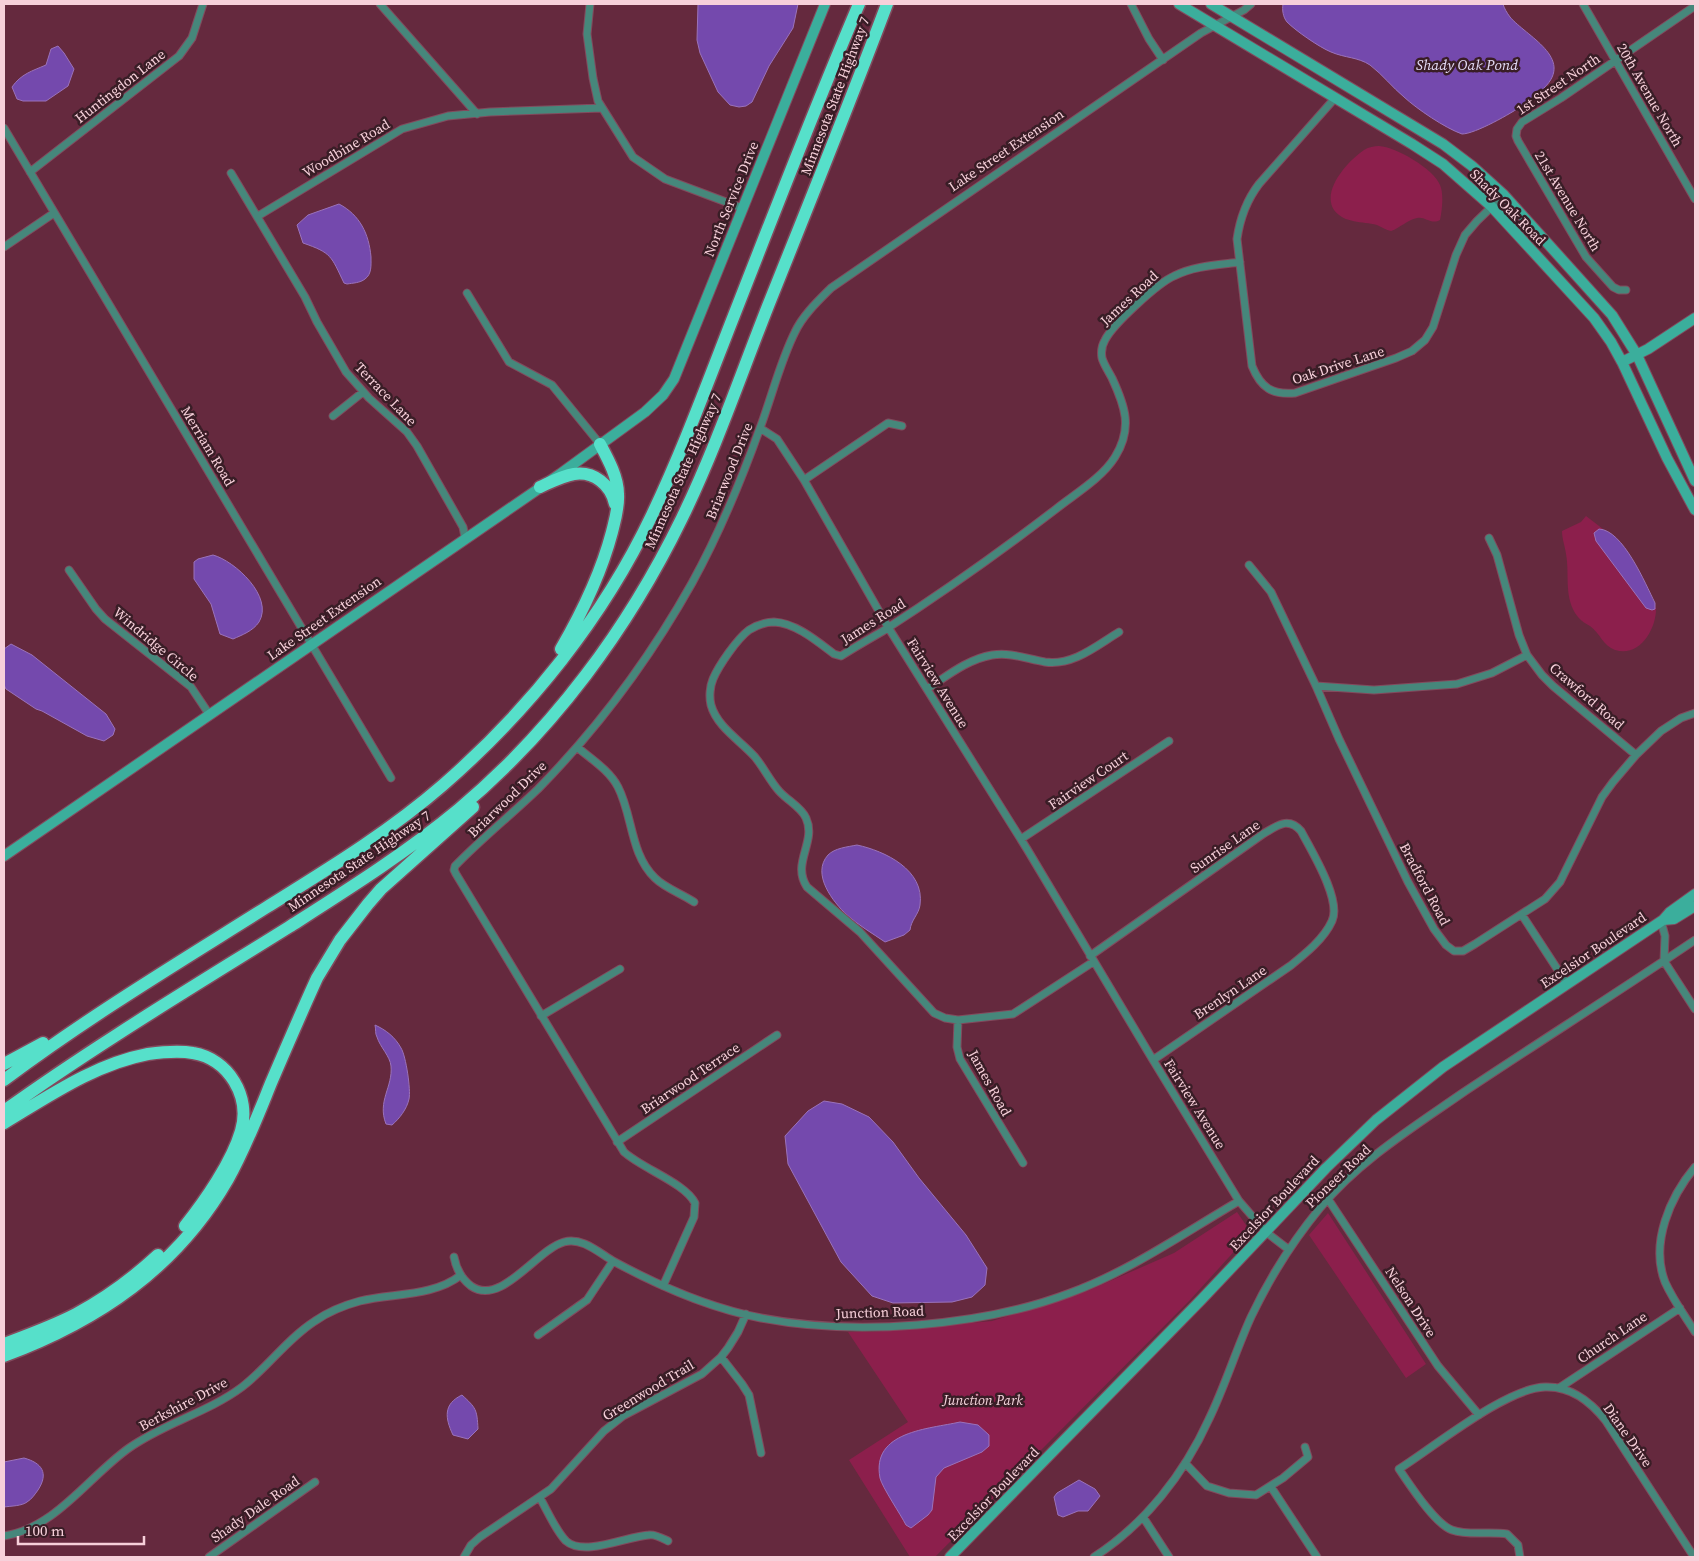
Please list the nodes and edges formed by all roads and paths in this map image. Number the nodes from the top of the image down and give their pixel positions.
1 (203, 4) edge
2 (380, 4) edge
3 (590, 4) edge
4 (825, 4) edge
5 (859, 4) edge
6 (887, 4) edge
7 (1131, 4) edge
8 (1179, 4) edge
9 (1211, 4) edge
10 (1251, 4) edge
11 (1583, 4) edge
12 (1695, 6) edge
13 (1232, 16) junction
14 (1214, 25) junction
15 (1163, 60) junction
16 (1615, 60) junction
17 (1335, 98) junction
18 (602, 108) junction
19 (477, 114) junction
20 (4, 128) edge
21 (1516, 136) joint
22 (30, 172) junction
23 (231, 173) dead end
24 (1504, 195) junction
25 (1695, 199) edge
26 (1492, 206) junction
27 (742, 208) junction
28 (54, 213) junction
29 (258, 216) junction
30 (4, 248) edge
31 (1240, 262) junction
32 (1626, 290) dead end
33 (467, 293) dead end
34 (817, 302) joint
35 (1695, 318) edge
36 (1637, 355) junction
37 (1622, 362) junction
38 (363, 392) junction
39 (657, 402) joint
40 (333, 416) dead end
41 (902, 426) dead end
42 (760, 428) junction
43 (600, 444) junction
44 (804, 480) junction
45 (1695, 482) edge
46 (540, 487) junction
47 (1695, 510) edge
48 (617, 511) junction
49 (466, 537) junction
50 (1489, 538) dead end
51 (1249, 565) dead end
52 (69, 570) dead end
53 (888, 627) junction
54 (1118, 632) dead end
55 (312, 643) junction
56 (1527, 655) junction
57 (1316, 686) junction
58 (927, 689) junction
59 (518, 711) junction
60 (1695, 713) edge
61 (209, 714) junction
62 (540, 730) junction
63 (1169, 741) dead end
64 (577, 747) junction
65 (1636, 755) junction
66 (391, 778) dead end
67 (1021, 839) junction
68 (4, 856) edge
69 (1695, 894) edge
70 (694, 902) dead end
71 (1695, 906) edge
72 (1522, 914) junction
73 (1662, 921) junction
74 (1319, 940) joint
75 (1695, 940) edge
76 (1092, 959) junction
77 (1664, 961) junction
78 (620, 969) dead end
79 (149, 981) junction
80 (1566, 984) junction
81 (1695, 1009) edge
82 (541, 1016) junction
83 (958, 1020) junction
84 (777, 1034) dead end
85 (1153, 1060) junction
86 (4, 1064) edge
87 (4, 1080) edge
88 (4, 1111) edge
89 (4, 1123) edge
90 (617, 1142) junction
91 (1023, 1163) dead end
92 (1695, 1167) edge
93 (1328, 1199) junction
94 (1239, 1201) junction
95 (1266, 1232) junction
96 (1288, 1249) junction
97 (454, 1257) dead end
98 (613, 1261) junction
99 (462, 1275) junction
100 (662, 1286) junction
101 (1680, 1308) junction
102 (746, 1314) junction
103 (1695, 1332) edge
104 (538, 1335) dead end
105 (4, 1344) edge
106 (4, 1357) edge
107 (721, 1358) junction
108 (1559, 1388) junction
109 (1479, 1415) junction
110 (1305, 1447) dead end
111 (760, 1453) dead end
112 (1185, 1463) junction
113 (315, 1482) dead end
114 (1271, 1486) junction
115 (540, 1498) junction
116 (1143, 1517) junction
117 (4, 1536) edge
118 (668, 1541) dead end
119 (209, 1557) edge
120 (464, 1557) edge
121 (950, 1557) edge
122 (1094, 1557) edge
123 (1169, 1557) edge
124 (1317, 1557) edge
125 (1520, 1557) edge
126 (1694, 1557) edge

1 - 22 street, Huntingdon Lane
2 - 19 street
3 - 18 street
4 - 27 main road, North Service Drive
5 - 59 highway, Minnesota State Highway 7
6 - 62 highway, Minnesota State Highway 7
7 - 15 street
8 - 14 main road, Shady Oak Road
9 - 13 main road, Shady Oak Road
10 - 13 street, Lake Street Extension
11 - 16 street, 20th Avenue North
12 - 16 street, 1st Street North
13 - 14 street, Lake Street Extension
13 - 24 main road, Shady Oak Road
14 - 15 street, Lake Street Extension
14 - 17 main road, Shady Oak Road
15 - 34 street, Lake Street Extension
16 - 21 street, 1st Street North
16 - 25 street, 20th Avenue North
17 - 26 main road, Shady Oak Road
17 - 31 street, Oak Drive Lane
18 - 19 street, Woodbine Road
18 - 27 street
19 - 29 street, Woodbine Road
20 - 22 street, Merriam Road
21 - 32 street, 21st Avenue North
22 - 28 street, Merriam Road
23 - 29 street, Terrace Lane
24 - 26 street, Oak Drive Lane
24 - 36 main road, Shady Oak Road
26 - 31 street, Oak Drive Lane
26 - 37 main road, Shady Oak Road
27 - 39 main road, North Service Drive
28 - 30 street
28 - 55 street, Merriam Road
29 - 38 street, Terrace Lane
31 - 53 street, James Road
33 - 43 street
34 - 42 street, Briarwood Drive
35 - 36 main road
36 - 37 main road
36 - 45 main road, Shady Oak Road
37 - 47 main road, Shady Oak Road
38 - 40 street
38 - 49 street, Terrace Lane
39 - 43 main road, Lake Street Extension
41 - 44 street
42 - 44 street, Fairview Avenue
42 - 64 street, Briarwood Drive
43 - 46 main road, Lake Street Extension
43 - 48 highway
44 - 53 street, Fairview Avenue
46 - 48 highway
46 - 49 main road, Lake Street Extension
48 - 59 highway
49 - 55 main road, Lake Street Extension
50 - 56 street, Crawford Road
51 - 57 street, Bradford Road
52 - 61 street, Windridge Circle
53 - 58 street, Fairview Avenue
53 - 83 street, James Road
54 - 58 street
55 - 61 main road, Lake Street Extension
55 - 66 street, Merriam Road
56 - 57 street
56 - 65 street, Crawford Road
57 - 72 street, Bradford Road
58 - 67 street, Fairview Avenue
59 - 79 highway, Minnesota State Highway 7
60 - 65 street, Bradford Road
61 - 68 main road, Lake Street Extension
62 - 88 highway, Minnesota State Highway 7
62 - 106 highway
63 - 67 street, Fairview Court
64 - 70 street
64 - 82 street, Briarwood Drive
65 - 72 street, Bradford Road
67 - 76 street, Fairview Avenue
69 - 73 main road, Excelsior Boulevard
71 - 73 main road, Excelsior Boulevard
72 - 80 street
73 - 77 street
73 - 80 main road, Excelsior Boulevard
74 - 76 street, Sunrise Lane
74 - 85 street, Brenlyn Lane
75 - 77 street, Pioneer Road
76 - 83 street, Sunrise Lane
76 - 85 street, Fairview Avenue
77 - 81 street
77 - 93 street, Pioneer Road
78 - 82 street
79 - 86 highway
79 - 87 highway, Minnesota State Highway 7
80 - 95 main road, Excelsior Boulevard
82 - 90 street, Briarwood Drive
83 - 91 street, James Road
84 - 90 street, Briarwood Terrace
85 - 94 street, Fairview Avenue
89 - 105 highway
90 - 100 street, Briarwood Drive
92 - 101 street
93 - 96 street, Pioneer Road
93 - 109 street, Nelson Drive
94 - 95 street, Fairview Avenue
94 - 102 street, Junction Road
95 - 96 street, Fairview Avenue
95 - 121 main road, Excelsior Boulevard
96 - 112 street, Pioneer Road
97 - 99 street
98 - 99 street, Junction Road
98 - 100 street, Junction Road
98 - 104 street
99 - 117 street, Berkshire Drive
100 - 102 street, Junction Road
101 - 103 street
101 - 108 street, Church Lane
102 - 107 street, Greenwood Trail
107 - 111 street
107 - 115 street, Greenwood Trail
108 - 109 street, Diane Drive
108 - 126 street, Diane Drive
109 - 125 street, Diane Drive
110 - 114 street
112 - 114 street
112 - 116 street, Pioneer Road
113 - 119 street, Shady Dale Road
114 - 124 street
115 - 118 street
115 - 120 street, Greenwood Trail
116 - 122 street, Pioneer Road
116 - 123 street

